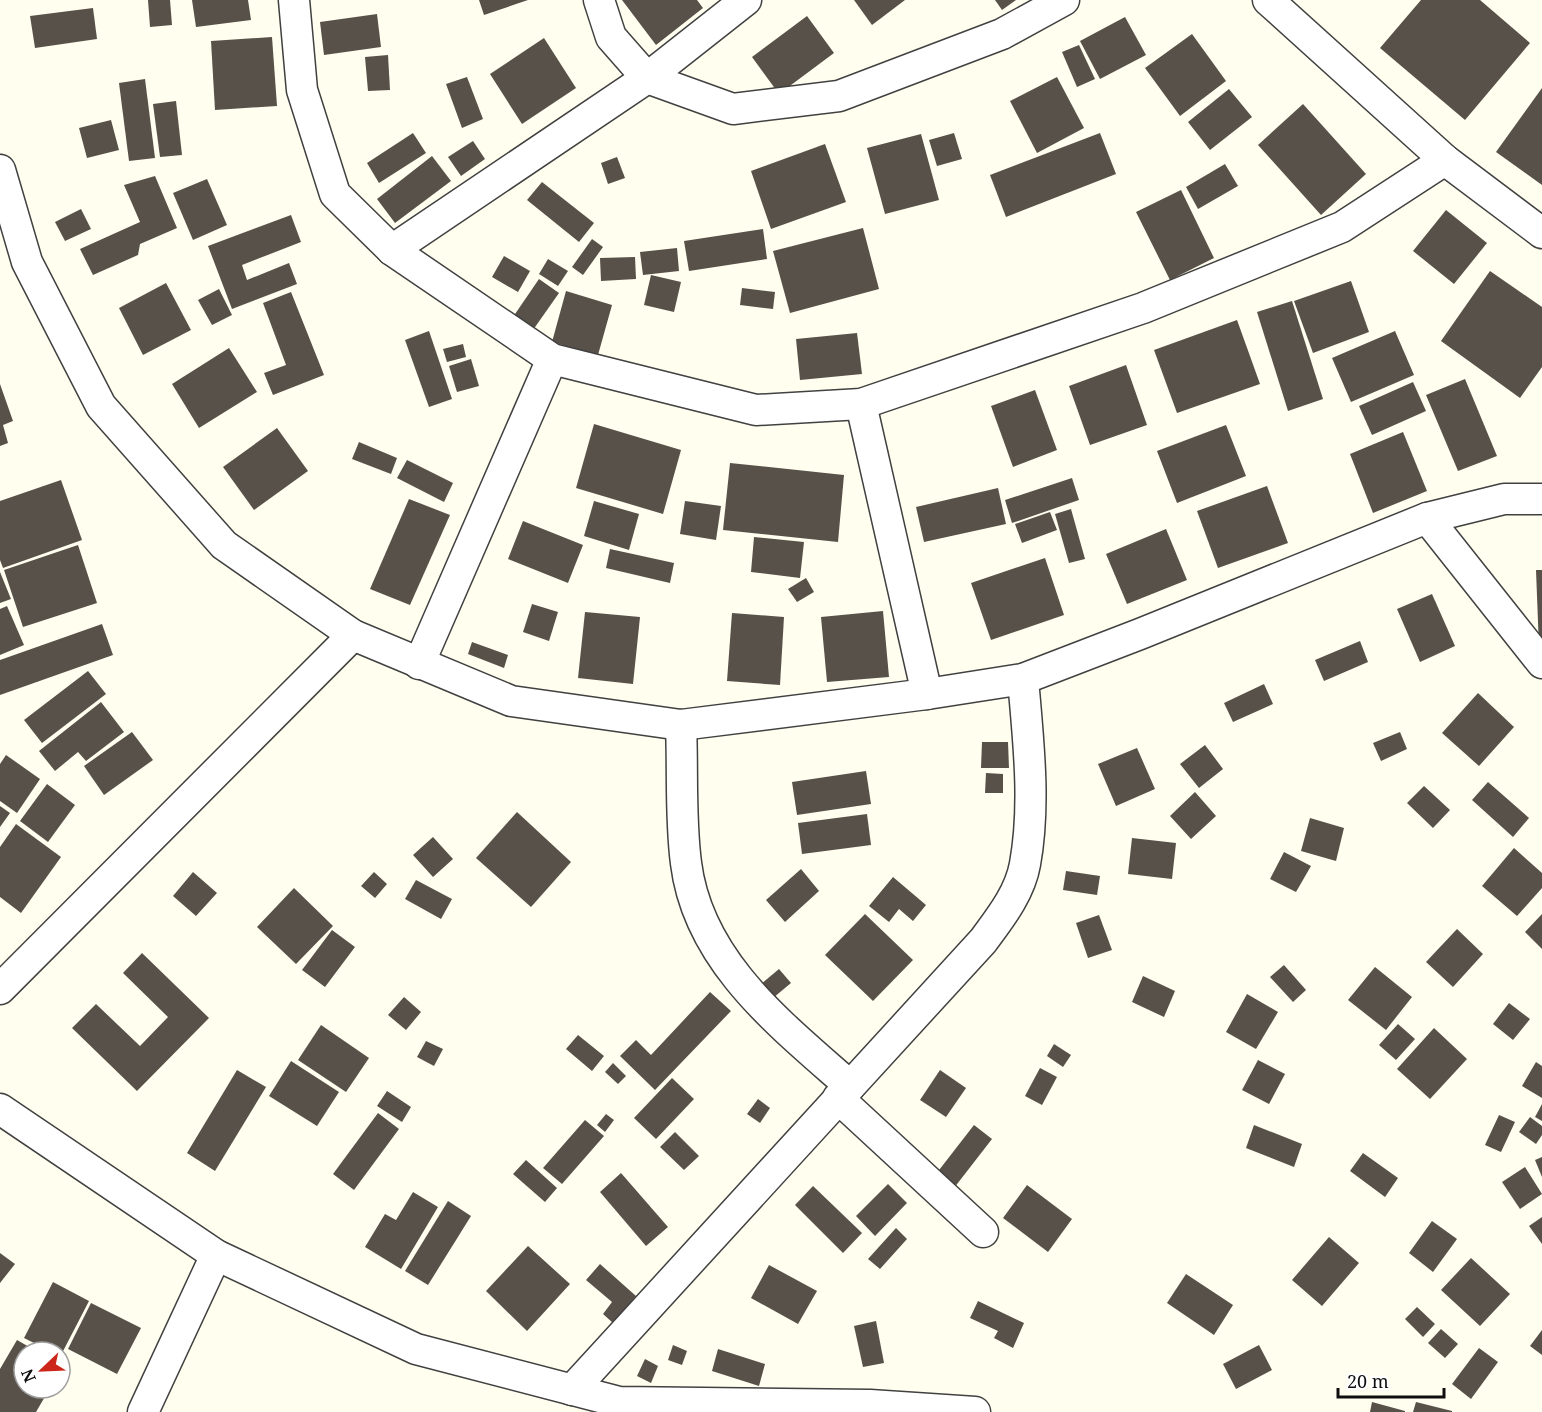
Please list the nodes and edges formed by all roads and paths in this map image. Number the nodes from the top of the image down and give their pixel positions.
1 (294, 0) edge
2 (599, 0) edge
3 (746, 0) edge
4 (1065, 0) edge
5 (1268, 0) edge
6 (647, 78) junction
7 (1445, 160) junction
8 (0, 170) edge
9 (1542, 233) edge
10 (392, 250) junction
11 (552, 359) junction
12 (861, 404) junction
13 (1542, 499) edge
14 (1427, 518) junction
15 (353, 635) junction
16 (1542, 663) edge
17 (418, 664) junction
18 (1023, 678) junction
19 (927, 694) junction
20 (681, 725) junction
21 (0, 989) edge
22 (844, 1092) junction
23 (0, 1109) edge
24 (983, 1232) dead end
25 (216, 1255) junction
26 (572, 1390) junction
27 (619, 1407) edge
28 (960, 1411) edge
29 (143, 1412) edge

1 - 10 street
2 - 6 street
3 - 6 street
4 - 6 street
5 - 7 street
6 - 10 street
7 - 9 street
7 - 12 street
8 - 15 street
10 - 11 street
11 - 12 street
11 - 17 street
12 - 19 street
13 - 14 street
14 - 16 street
14 - 18 street
15 - 17 street
15 - 21 street
17 - 20 street
18 - 19 street
18 - 22 street
19 - 20 street
20 - 22 street
22 - 24 street
22 - 26 street
23 - 25 street
25 - 26 street
25 - 29 street
26 - 27 street
27 - 28 street

